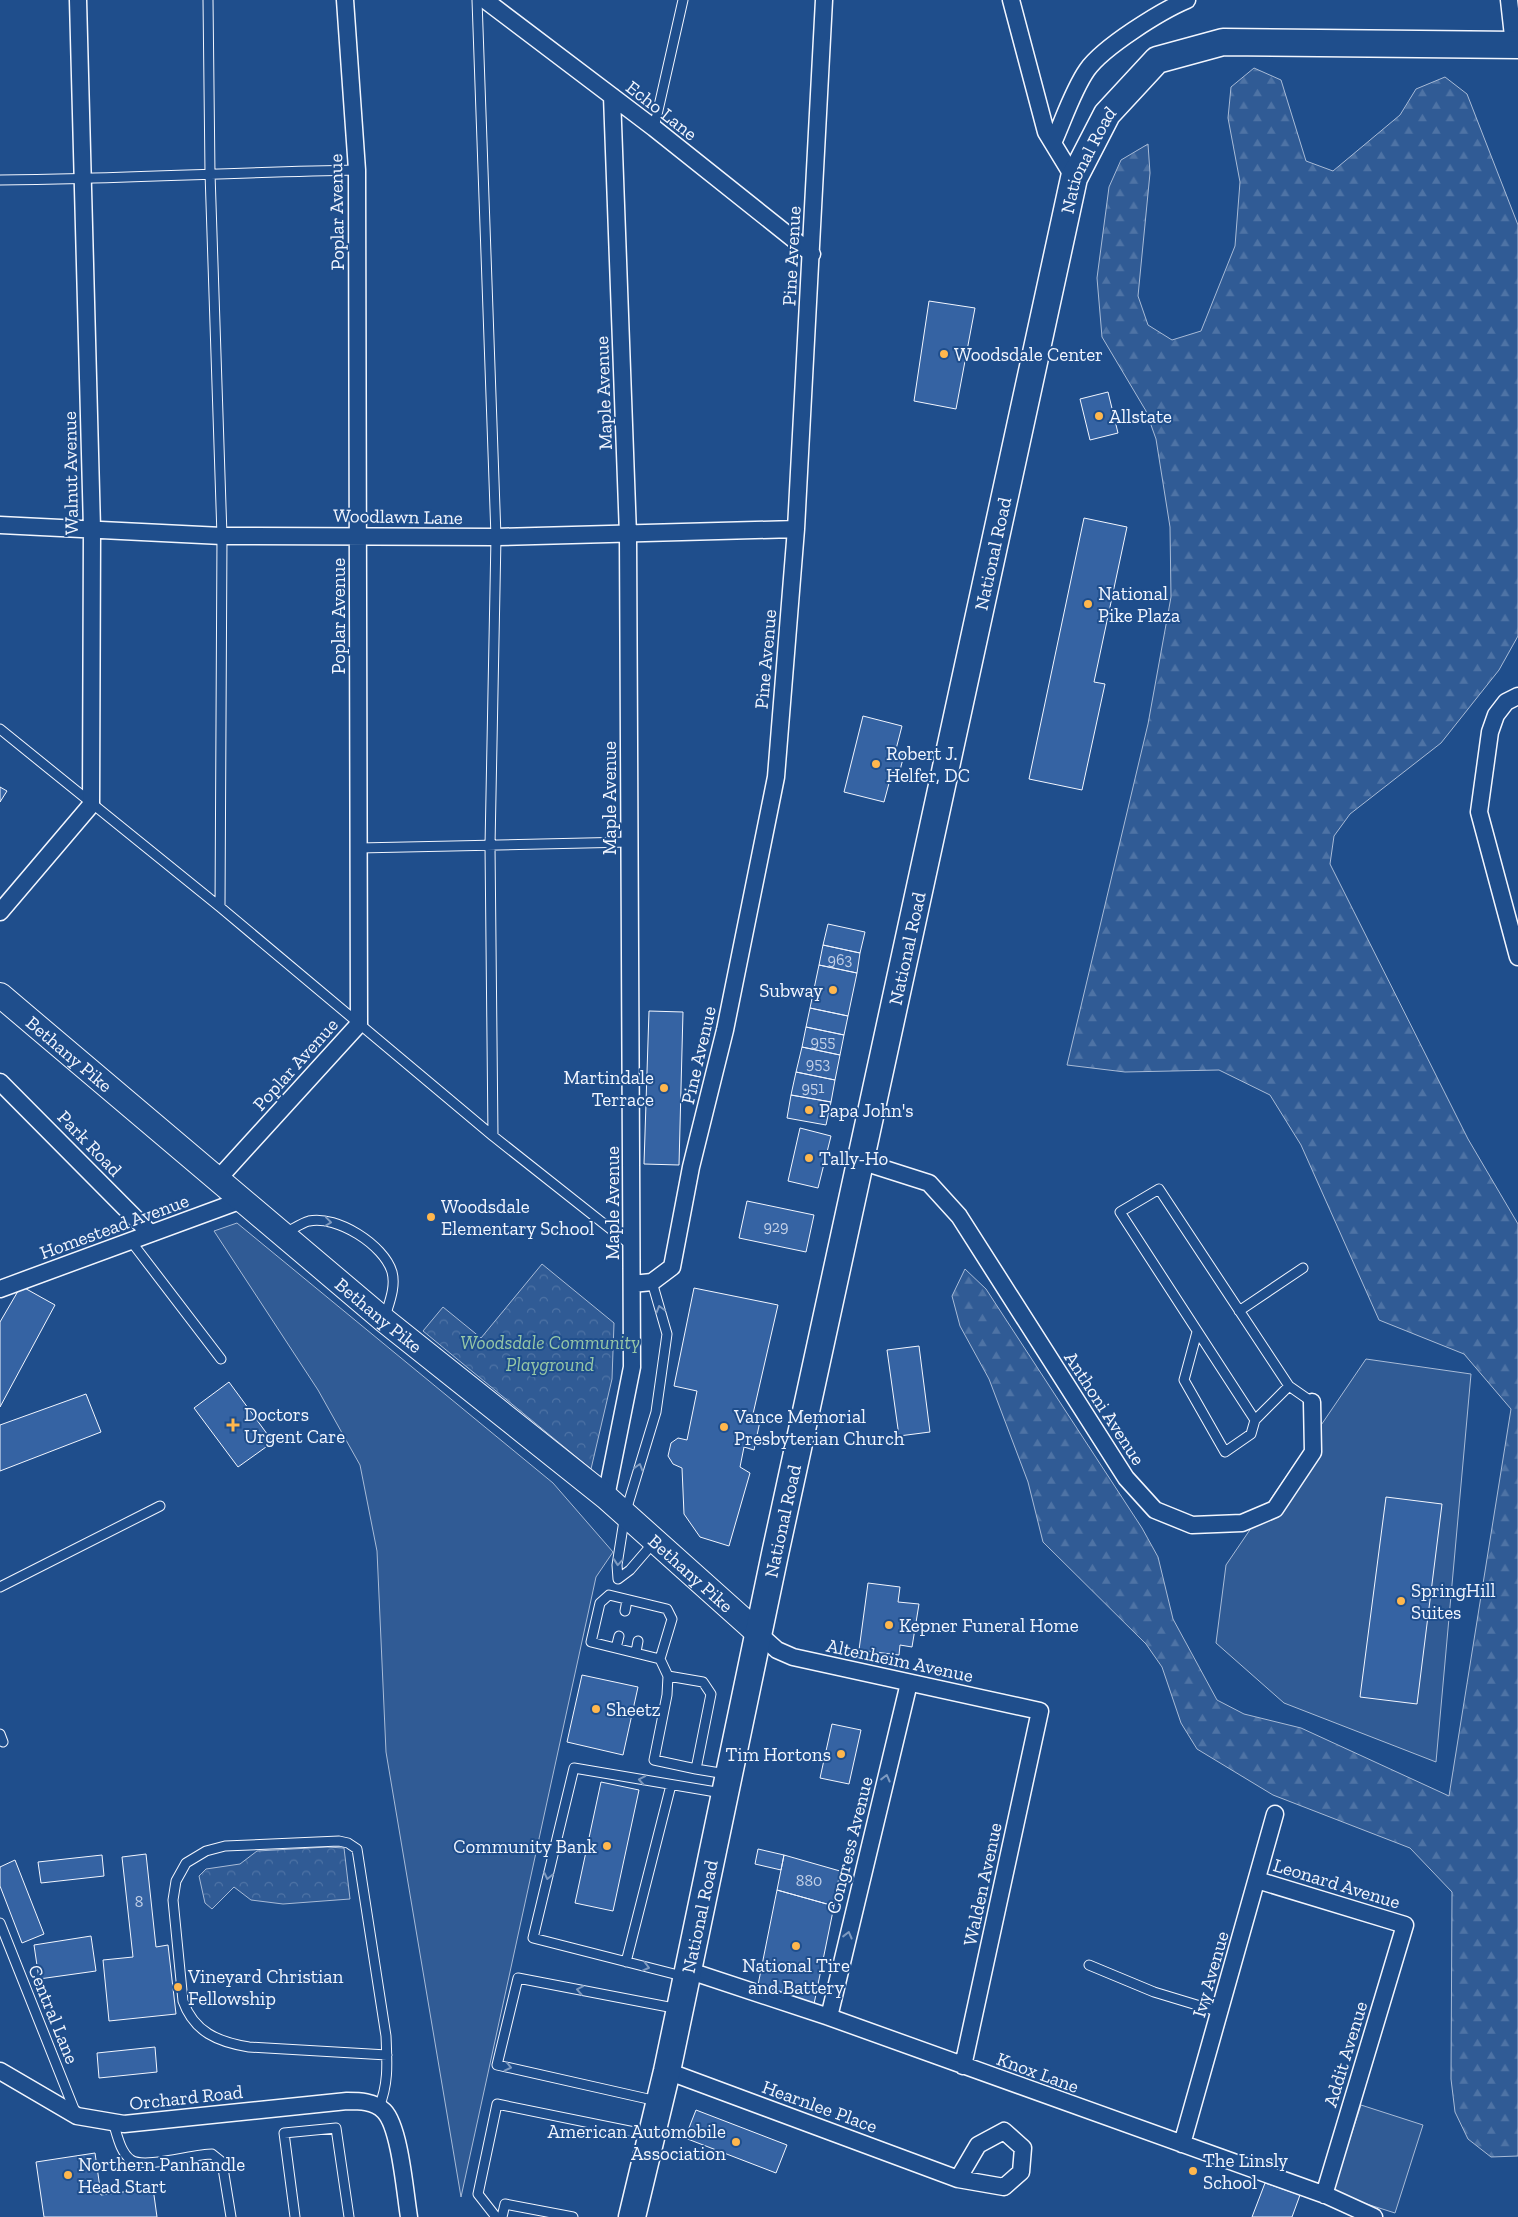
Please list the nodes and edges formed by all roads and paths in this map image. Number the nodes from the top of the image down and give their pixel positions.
1 (78, 0) edge
2 (208, 0) edge
3 (345, 0) edge
4 (477, 0) edge
5 (485, 0) edge
6 (682, 0) edge
7 (824, 0) edge
8 (1011, 0) edge
9 (1187, 0) edge
10 (1509, 0) edge
11 (1516, 45) edge
12 (612, 96) junction
13 (654, 128) junction
14 (1053, 143) junction
15 (357, 170) junction
16 (210, 172) junction
17 (1074, 178) junction
18 (83, 179) junction
19 (0, 180) edge
20 (812, 254) junction
21 (0, 525) edge
22 (92, 529) junction
23 (796, 529) junction
24 (358, 534) junction
25 (628, 535) junction
26 (222, 536) junction
27 (496, 537) junction
28 (1518, 696) edge
29 (0, 729) edge
30 (91, 805) junction
31 (629, 842) junction
32 (490, 846) junction
33 (359, 848) junction
34 (220, 907) junction
35 (0, 912) edge
36 (1515, 934) edge
37 (1518, 957) edge
38 (0, 995) edge
39 (359, 1024) junction
40 (0, 1082) edge
41 (493, 1136) junction
42 (860, 1161) junction
43 (218, 1179) junction
44 (242, 1200) junction
45 (150, 1233) junction
46 (282, 1235) junction
47 (130, 1240) junction
48 (632, 1246) junction
49 (1303, 1268) dead end
50 (652, 1282) junction
51 (632, 1284) junction
52 (0, 1289) edge
53 (1239, 1311) junction
54 (384, 1320) junction
55 (1197, 1332) junction
56 (221, 1359) dead end
57 (1289, 1386) junction
58 (1312, 1402) joint
59 (1255, 1420) junction
60 (606, 1497) junction
61 (160, 1506) dead end
62 (625, 1514) junction
63 (655, 1541) junction
64 (618, 1579) junction
65 (0, 1587) edge
66 (609, 1595) junction
67 (628, 1600) junction
68 (646, 1604) junction
69 (625, 1610) dead end
70 (644, 1614) dead end
71 (758, 1633) junction
72 (619, 1636) dead end
73 (638, 1641) dead end
74 (616, 1648) junction
75 (636, 1652) junction
76 (660, 1659) junction
77 (668, 1676) junction
78 (909, 1683) junction
79 (1040, 1710) joint
80 (696, 1769) junction
81 (727, 1784) junction
82 (671, 1785) junction
83 (1275, 1814) dead end
84 (1257, 1880) junction
85 (0, 1923) edge
86 (1405, 1925) joint
87 (626, 1962) junction
88 (1089, 1965) dead end
89 (686, 1974) junction
90 (679, 2010) junction
91 (1220, 2012) junction
92 (828, 2017) junction
93 (387, 2055) junction
94 (962, 2066) junction
95 (0, 2071) edge
96 (666, 2071) junction
97 (659, 2102) junction
98 (382, 2110) junction
99 (78, 2116) junction
100 (113, 2122) junction
101 (651, 2136) junction
102 (1182, 2144) junction
103 (958, 2179) dead end
104 (1324, 2195) junction
105 (1349, 2212) edge
106 (231, 2217) edge
107 (295, 2217) edge
108 (349, 2217) edge
109 (409, 2217) edge
110 (496, 2217) edge
111 (502, 2217) edge
112 (573, 2217) edge
113 (632, 2217) edge
114 (1374, 2217) edge

1 - 18 street, Walnut Avenue
2 - 16 lane
3 - 15 street, Poplar Avenue
4 - 27 lane
5 - 12 street, Echo Lane
6 - 13 lane
7 - 20 street, Pine Avenue
8 - 14 street
9 - 14 street
10 - 11 street
11 - 17 main road, National Road
12 - 13 street, Echo Lane
12 - 25 street, Maple Avenue
13 - 20 street, Echo Lane
14 - 17 street
15 - 16 lane
15 - 24 street, Poplar Avenue
16 - 18 lane
16 - 26 lane
17 - 42 main road, National Road
18 - 19 lane
18 - 22 street, Walnut Avenue
20 - 23 street, Pine Avenue
21 - 22 street, Woodlawn Lane
22 - 26 street, Woodlawn Lane
22 - 30 street, Walnut Avenue
23 - 25 street, Woodlawn Lane
23 - 50 street, Pine Avenue
24 - 26 street, Woodlawn Lane
24 - 27 street, Woodlawn Lane
24 - 33 street, Poplar Avenue
25 - 27 street, Woodlawn Lane
25 - 31 street, Maple Avenue
26 - 34 lane
27 - 32 lane
28 - 36 street
29 - 30 lane
30 - 34 lane
30 - 35 street
31 - 32 lane
31 - 48 street, Maple Avenue
32 - 33 lane
32 - 41 lane
33 - 39 street, Poplar Avenue
34 - 39 lane
36 - 37 street
38 - 43 main road, Bethany Pike
39 - 41 lane
39 - 43 street, Poplar Avenue
40 - 45 street, Park Road
41 - 48 lane
42 - 58 street, Anthoni Avenue
42 - 71 main road, National Road
43 - 44 main road, Bethany Pike
44 - 45 street, Homestead Avenue
44 - 46 main road, Bethany Pike
45 - 47 street, Homestead Avenue
46 - 54 main road, Bethany Pike
46 -> 54 lane
47 - 52 street, Homestead Avenue
47 - 56 lane
48 - 51 street, Maple Avenue
49 - 53 lane
50 - 51 street
62 -> 50 lane
51 - 60 street, Maple Avenue
53 - 55 lane
53 - 57 lane
54 - 60 main road, Bethany Pike
55 - 59 lane
55 - 59 lane
57 - 58 lane
57 - 59 lane
60 - 62 main road, Bethany Pike
61 - 65 lane
62 - 63 main road, Bethany Pike
62 -> 64 lane
63 - 64 lane
63 - 71 main road, Bethany Pike
64 - 66 lane
66 - 67 lane
66 - 74 lane
67 - 68 lane
67 - 69 lane
68 - 70 lane
68 - 76 lane
71 - 78 street, Altenheim Avenue
71 - 81 main road, National Road
72 - 74 lane
73 - 75 lane
74 - 75 lane
75 - 76 lane
76 - 77 lane
77 - 80 lane
77 - 80 lane
78 - 79 street, Altenheim Avenue
92 -> 78 street, Congress Avenue
79 - 94 street, Walden Avenue
80 - 81 lane
81 - 82 lane
81 - 89 main road, National Road
82 - 87 lane
82 -> 87 lane
83 - 84 street, Ivy Avenue
84 - 86 street, Leonard Avenue
84 - 91 street, Ivy Avenue
85 - 99 lane, Central Lane
86 - 104 street, Addit Avenue
87 -> 89 lane
88 - 91 lane
89 - 90 main road, National Road
89 - 92 street, Knox Lane
90 - 96 main road, National Road
90 -> 97 lane
91 - 102 street, Ivy Avenue
92 - 94 street, Knox Lane
93 - 93 lane
93 - 98 lane
94 - 102 street, Knox Lane
95 - 99 street, Orchard Road
96 - 97 main road, National Road
96 - 103 street, Hearnlee Place
97 - 101 main road, National Road
98 - 100 street, Orchard Road
98 - 109 street
99 - 100 street, Orchard Road
100 - 106 lane
101 - 110 lane
101 - 113 main road, National Road
102 - 104 street, Knox Lane
104 - 105 street, Knox Lane
105 - 114 street, Knox Lane
107 - 108 lane
111 - 112 lane

